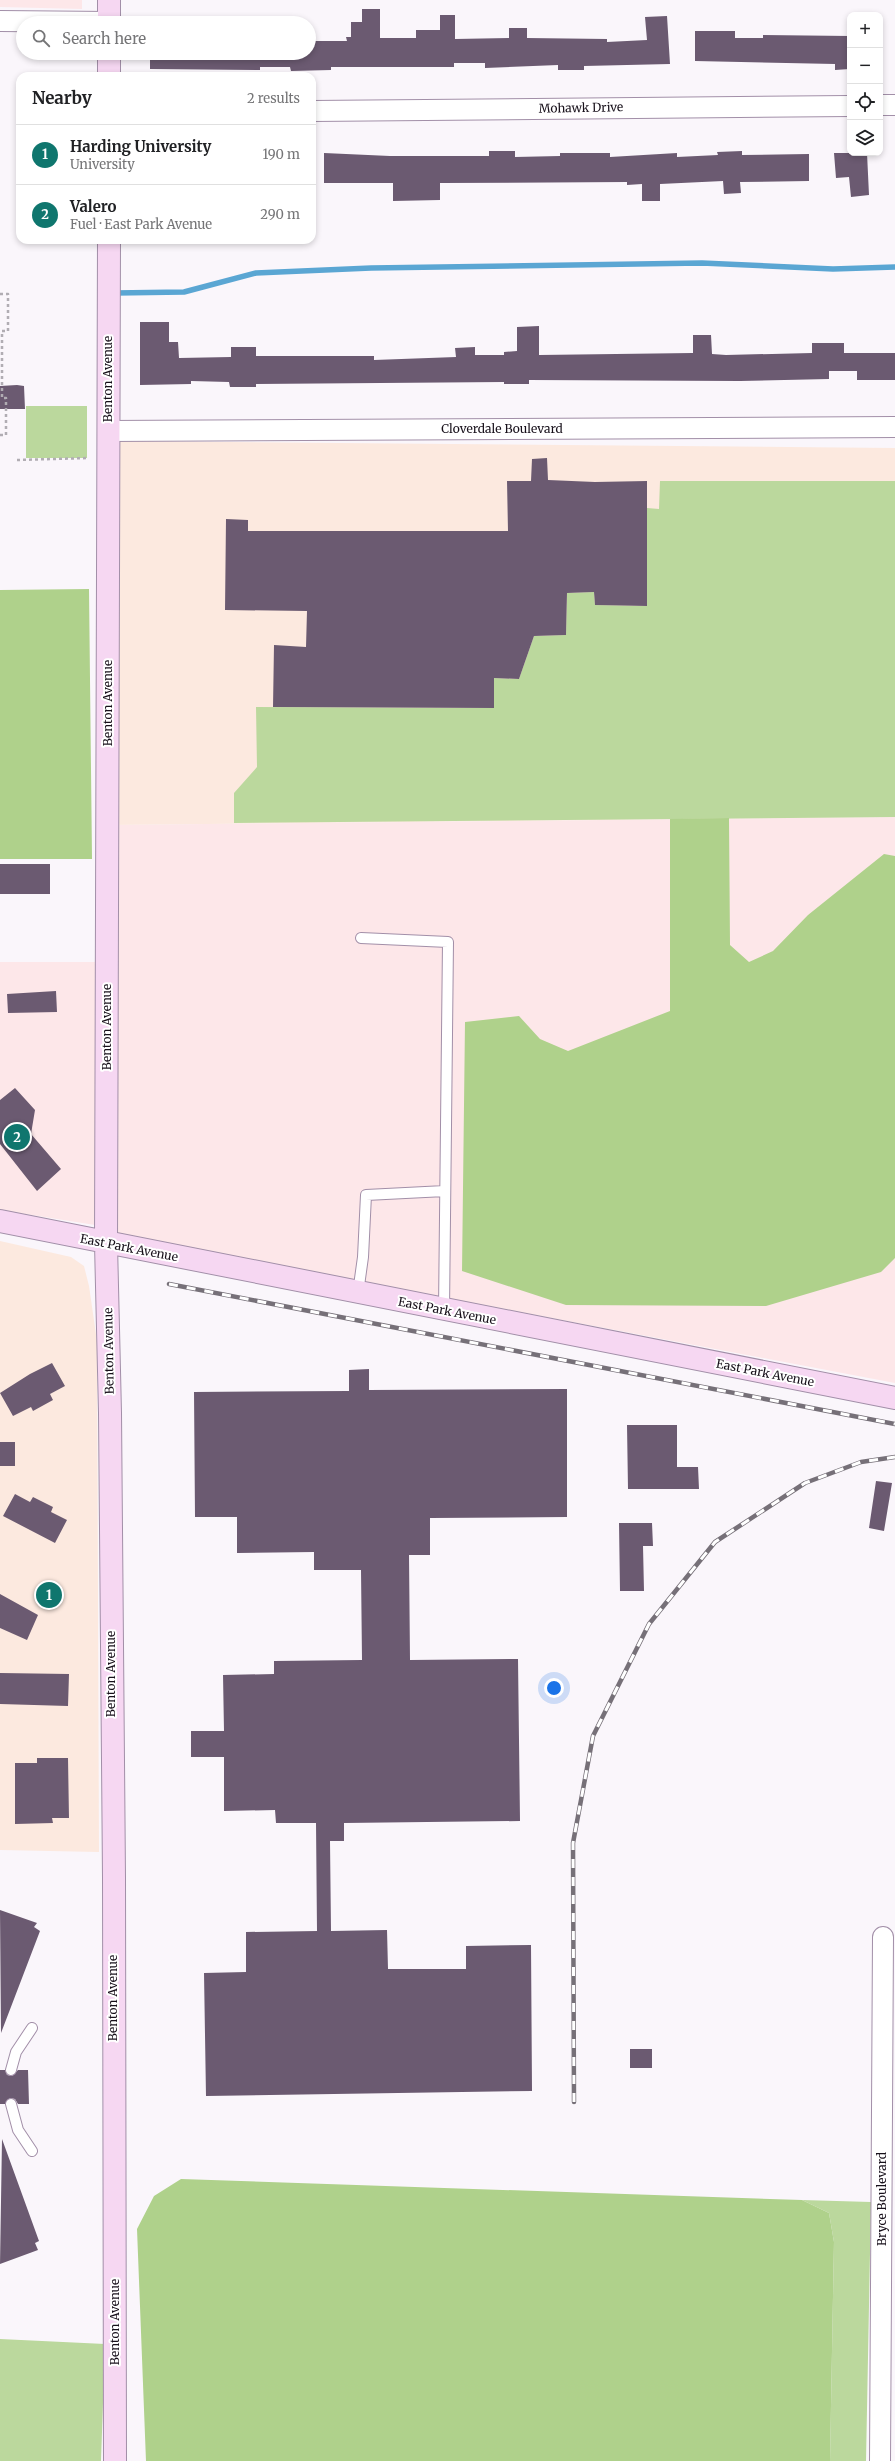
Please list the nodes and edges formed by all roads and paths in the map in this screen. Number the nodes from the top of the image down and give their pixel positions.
1 (109, 0) edge
2 (109, 16) edge
3 (0, 21) edge
4 (16, 21) edge
5 (109, 60) edge
6 (109, 72) edge
7 (883, 105) edge
8 (895, 105) edge
9 (847, 106) edge
10 (316, 111) edge
11 (109, 244) edge
12 (0, 294) edge
13 (1, 398) edge
14 (895, 427) edge
15 (108, 431) junction
16 (0, 435) edge
17 (90, 457) dead end
18 (17, 460) dead end
19 (362, 938) dead end
20 (445, 1191) junction
21 (0, 1221) edge
22 (106, 1244) junction
23 (358, 1293) junction
24 (444, 1310) junction
25 (895, 1398) edge
26 (883, 1937) dead end
27 (32, 2028) dead end
28 (11, 2070) dead end
29 (11, 2104) dead end
30 (32, 2151) dead end
31 (115, 2461) edge
32 (880, 2461) edge

1 - 2 street
3 - 4 street
5 - 6 street
7 - 8 street
9 - 10 street, Mohawk Drive
11 - 15 street, Benton Avenue
12 - 13 path
13 - 16 path
14 - 15 street, Cloverdale Boulevard
15 - 22 street, Benton Avenue
17 - 18 path
19 - 20 lane
20 - 23 lane
20 - 24 lane
21 - 22 street, East Park Avenue
22 - 23 street, East Park Avenue
22 - 31 street, Benton Avenue
23 - 24 street, East Park Avenue
24 - 25 street, East Park Avenue
26 - 32 street, Bryce Boulevard
27 - 28 lane
29 - 30 lane

